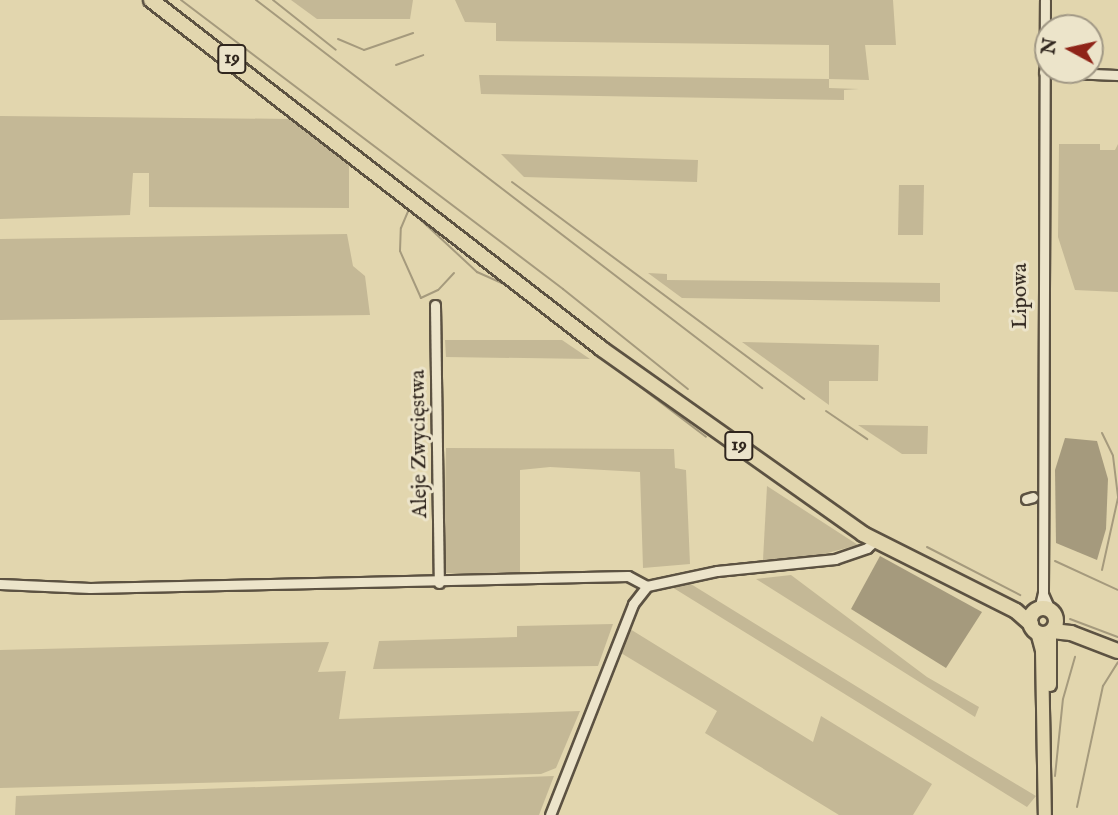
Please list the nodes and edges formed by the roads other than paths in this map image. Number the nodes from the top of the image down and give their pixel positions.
1 (151, 0) edge
2 (1044, 84) edge
3 (435, 305) dead end
4 (876, 540) junction
5 (439, 583) junction
6 (0, 584) edge
7 (647, 586) junction
8 (1044, 622) junction
9 (1118, 651) edge
10 (550, 815) edge
11 (1045, 815) edge

1 - 4 highway, 19
2 - 8 street, Lipowa
3 - 5 street, Aleje Zwycięstwa
4 - 7 street
4 - 8 highway, 19
5 - 6 street
5 - 7 street
7 - 10 street
8 - 9 highway, 19
8 - 11 main road, Lipowa

